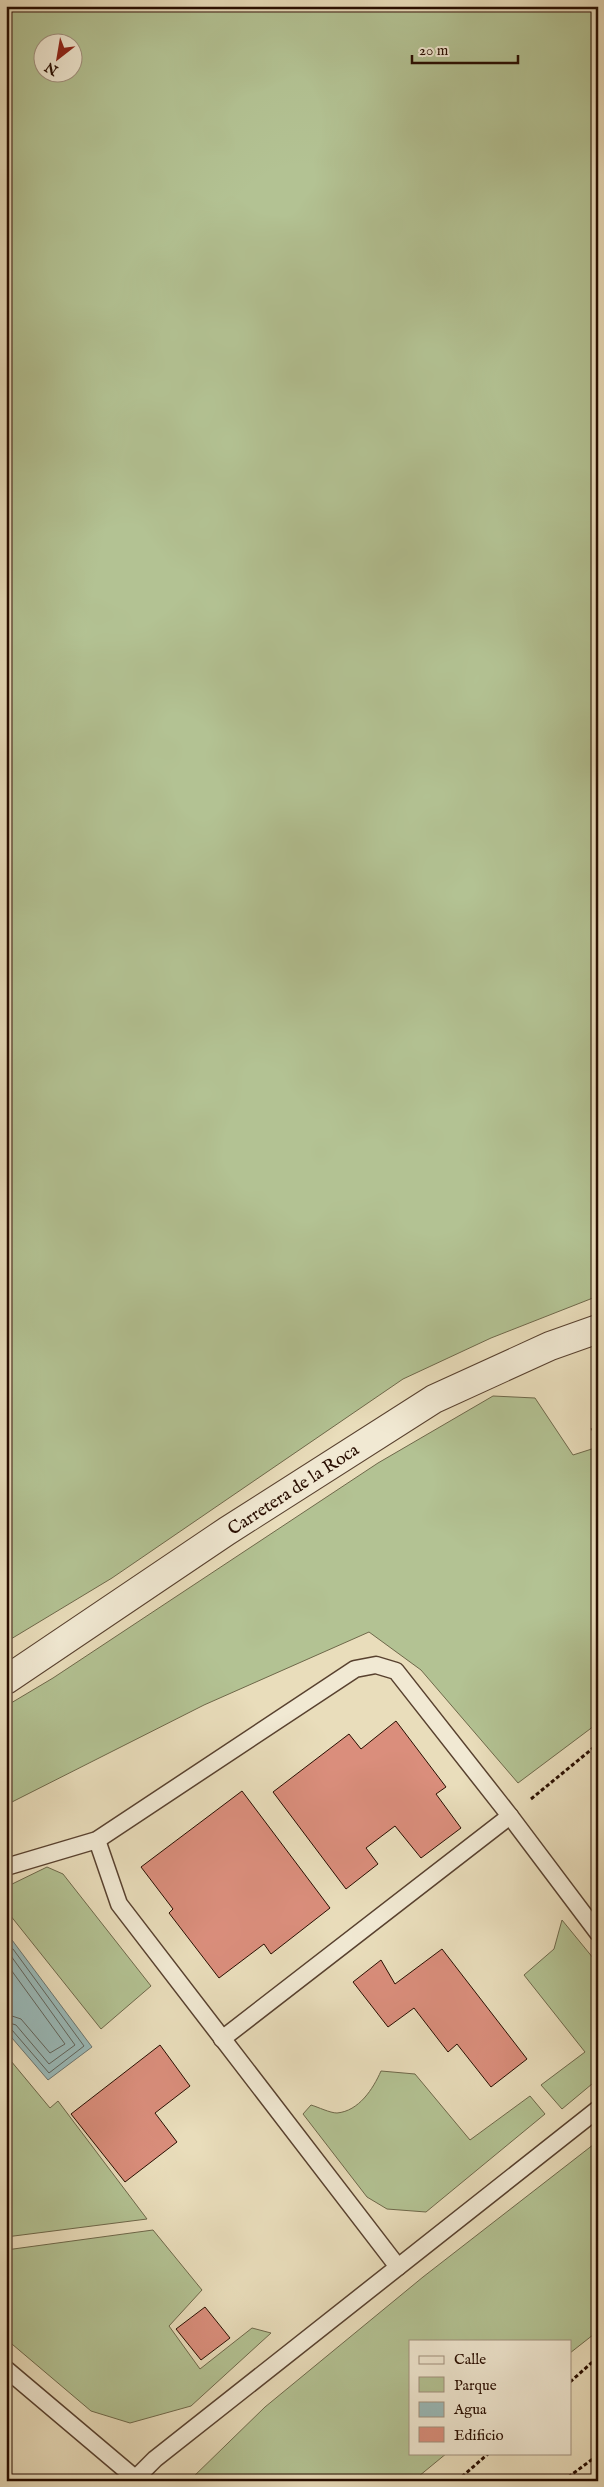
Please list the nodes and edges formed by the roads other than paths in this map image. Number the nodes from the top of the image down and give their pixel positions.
1 (598, 1329) edge
2 (6, 1680) edge
3 (510, 1816) junction
4 (97, 1840) junction
5 (6, 1867) edge
6 (598, 1933) edge
7 (222, 2039) junction
8 (598, 2108) edge
9 (398, 2267) junction
10 (6, 2369) edge
11 (134, 2480) edge

1 - 2 street, Carretera de la Roca
3 - 4 lane
3 - 6 lane
3 - 7 lane
4 - 5 lane
4 - 7 lane
7 - 9 lane
8 - 9 lane
9 - 11 lane
10 - 11 lane

